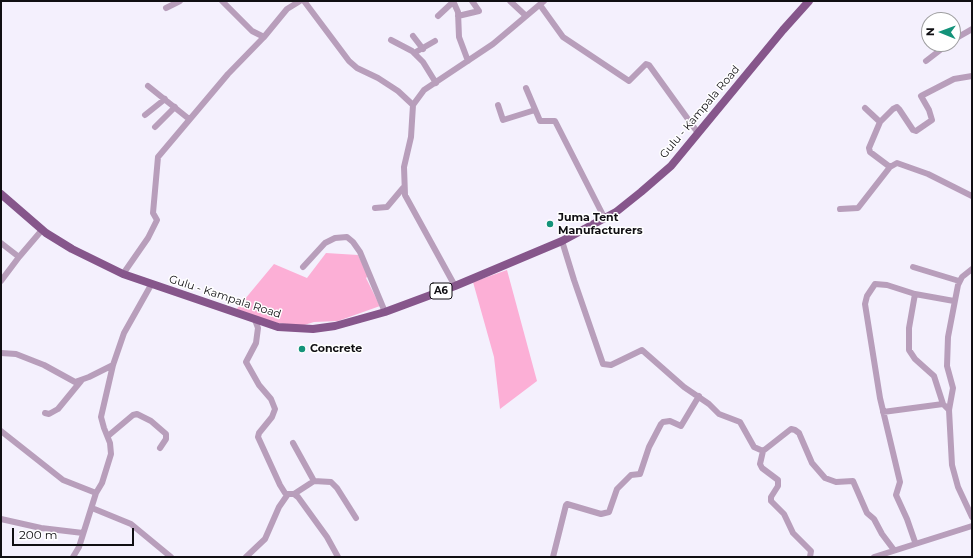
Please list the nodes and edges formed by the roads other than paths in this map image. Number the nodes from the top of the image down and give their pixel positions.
1 (180, 1) edge
2 (222, 1) edge
3 (300, 1) edge
4 (304, 1) edge
5 (472, 1) edge
6 (510, 1) edge
7 (809, 1) edge
8 (453, 2) edge
9 (542, 3) edge
10 (166, 8) dead end
11 (438, 16) dead end
12 (458, 16) junction
13 (525, 16) junction
14 (972, 29) edge
15 (961, 35) edge
16 (264, 36) junction
17 (413, 36) dead end
18 (390, 40) dead end
19 (435, 41) dead end
20 (423, 48) junction
21 (938, 52) edge
22 (414, 53) junction
23 (468, 61) junction
24 (926, 62) dead end
25 (972, 76) edge
26 (436, 83) junction
27 (148, 86) dead end
28 (526, 88) dead end
29 (165, 99) junction
30 (413, 105) junction
31 (498, 105) dead end
32 (175, 107) junction
33 (865, 108) dead end
34 (535, 110) junction
35 (145, 115) dead end
36 (189, 119) junction
37 (880, 122) junction
38 (155, 127) dead end
39 (698, 133) junction
40 (890, 167) junction
41 (403, 188) junction
42 (1, 194) edge
43 (972, 196) edge
44 (375, 208) dead end
45 (840, 209) dead end
46 (605, 219) junction
47 (42, 230) junction
48 (562, 241) junction
49 (1, 243) edge
50 (19, 257) junction
51 (303, 267) dead end
52 (913, 267) dead end
53 (972, 269) edge
54 (123, 274) junction
55 (1, 281) edge
56 (959, 281) junction
57 (151, 285) junction
58 (455, 286) junction
59 (915, 294) junction
60 (954, 301) junction
61 (385, 312) junction
62 (255, 320) junction
63 (1, 353) edge
64 (113, 365) junction
65 (82, 380) junction
66 (699, 396) junction
67 (943, 404) junction
68 (949, 410) junction
69 (883, 412) junction
70 (45, 413) dead end
71 (2, 433) edge
72 (108, 436) junction
73 (293, 443) dead end
74 (160, 448) dead end
75 (763, 451) junction
76 (314, 481) junction
77 (96, 493) junction
78 (291, 494) junction
79 (92, 508) junction
80 (972, 517) edge
81 (356, 518) dead end
82 (1, 519) edge
83 (972, 526) edge
84 (83, 534) junction
85 (915, 542) junction
86 (894, 550) junction
87 (73, 557) edge
88 (171, 557) edge
89 (246, 557) edge
90 (338, 557) edge
91 (553, 557) edge
92 (810, 557) edge
93 (874, 557) edge

1 - 10 street
2 - 16 street
3 - 16 street
4 - 30 street
5 - 12 street
6 - 13 street
7 - 39 main road, Gulu - Kampala Road / A6
8 - 11 street
8 - 12 street
9 - 13 street
9 - 39 street
12 - 23 street
13 - 23 street
14 - 15 street
16 - 36 street
17 - 20 street
18 - 22 street
19 - 20 street
20 - 22 street
21 - 24 street
22 - 26 street
23 - 26 street
25 - 37 street
26 - 30 street
27 - 29 street
28 - 34 street
29 - 32 street
29 - 35 street
30 - 41 street
31 - 34 street
32 - 36 street
32 - 38 street
33 - 37 street
34 - 46 street
36 - 54 street
37 - 40 street
39 - 46 main road, Gulu - Kampala Road / A6
40 - 43 street
40 - 45 street
41 - 44 street
41 - 58 street
42 - 47 main road, Gulu - Kampala Road / A6
46 - 48 main road, Gulu - Kampala Road / A6
47 - 50 street
47 - 54 main road, Gulu - Kampala Road / A6
48 - 58 main road, Gulu - Kampala Road / A6
48 - 66 street
49 - 50 street
50 - 55 street
51 - 61 street
52 - 56 street
53 - 56 street
54 - 57 main road, Gulu - Kampala Road / A6
56 - 60 street
57 - 62 main road, Gulu - Kampala Road / A6
57 - 64 street
58 - 61 main road, Gulu - Kampala Road / A6
59 - 60 street
59 - 67 street
59 - 69 street
60 - 68 street
61 - 62 main road, Gulu - Kampala Road / A6
62 - 78 street
63 - 65 street
64 - 65 street
64 - 72 street
65 - 70 street
66 - 75 street
66 - 91 street
67 - 68 street
67 - 69 street
68 - 80 street
69 - 85 street
71 - 77 street
72 - 74 street
72 - 77 street
73 - 76 street
75 - 86 street
75 - 92 street
76 - 78 street
76 - 81 street
77 - 79 street
78 - 89 street
78 - 90 street
79 - 84 street
79 - 88 street
82 - 84 street
83 - 85 street
84 - 87 street
85 - 86 street
86 - 93 street

